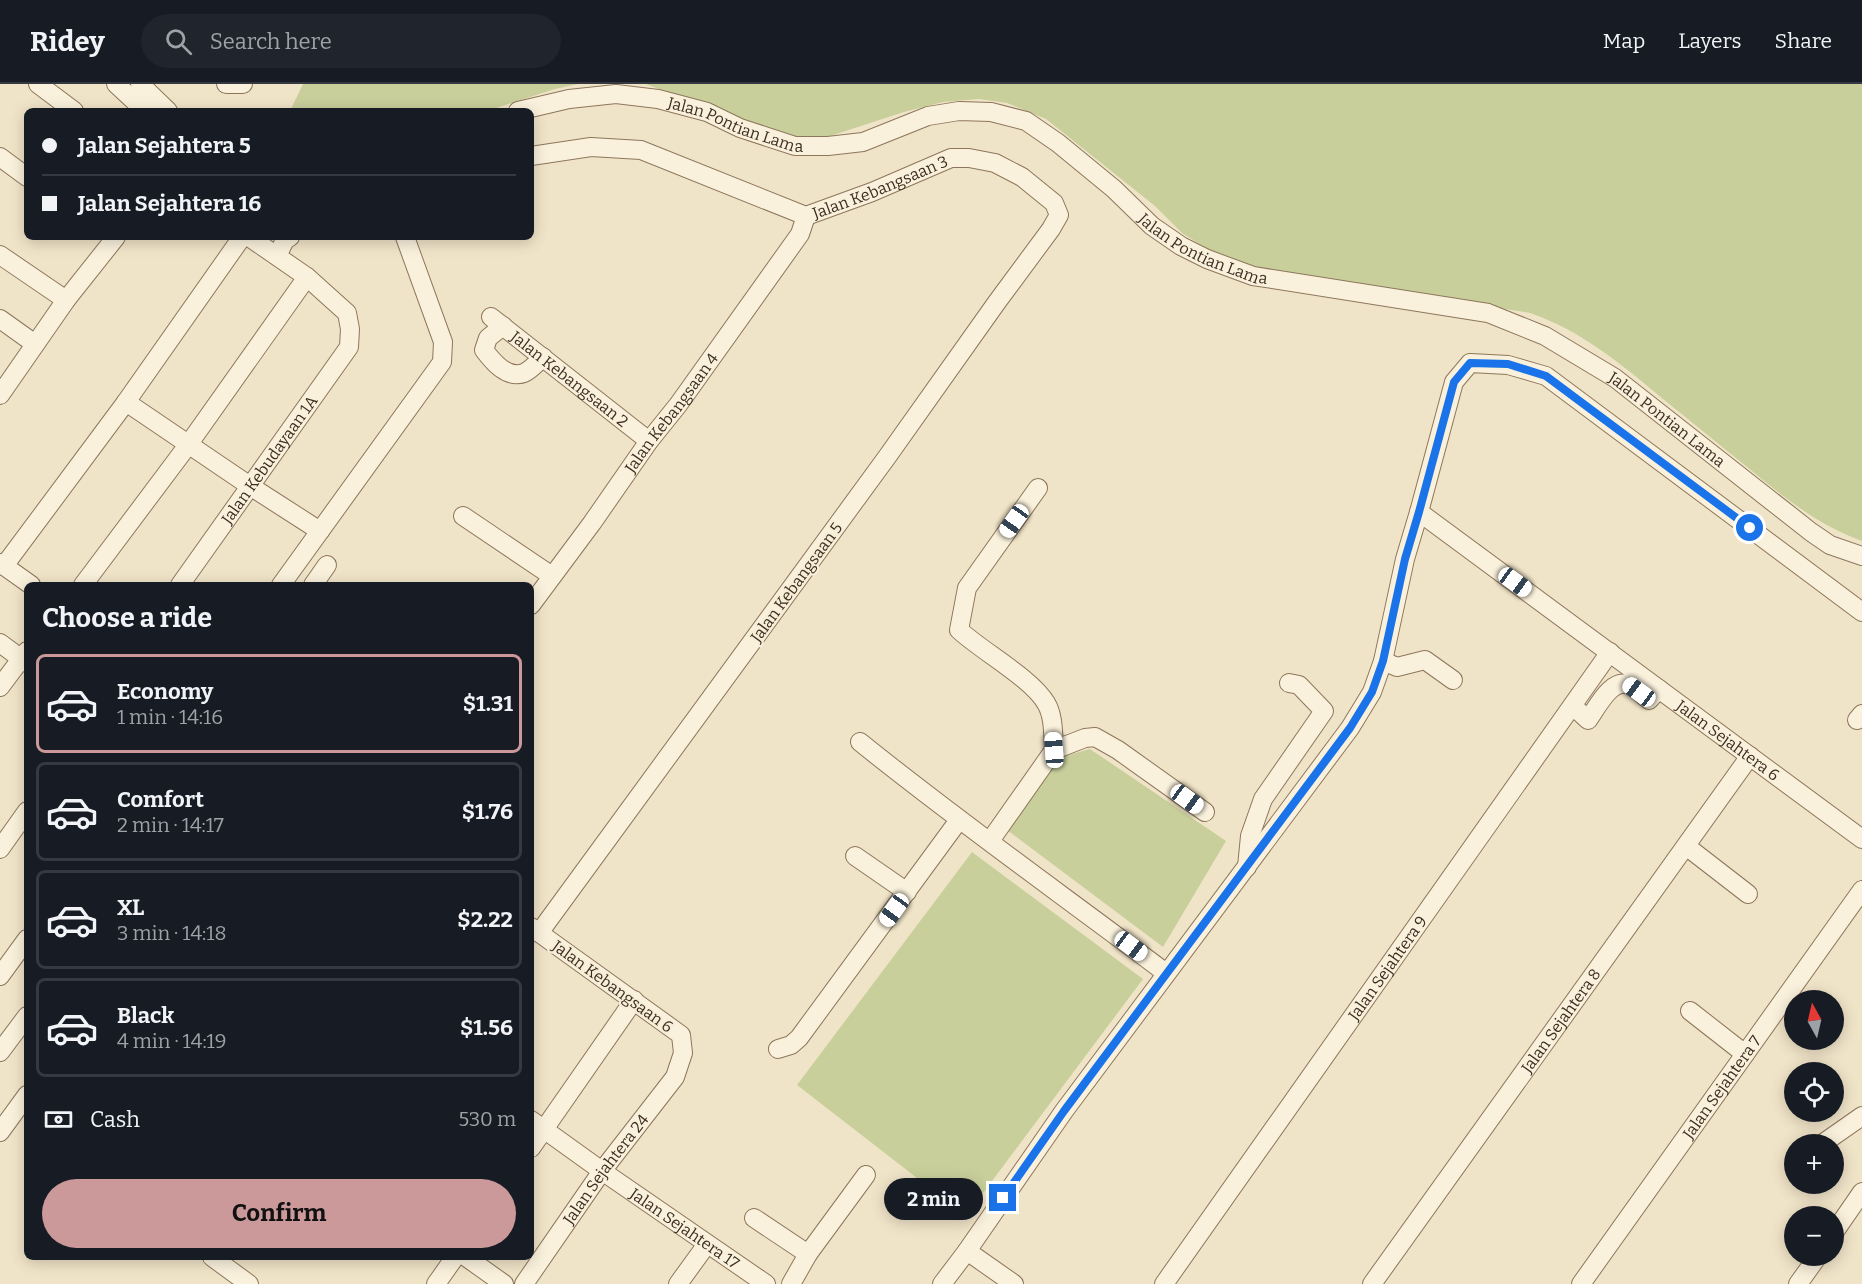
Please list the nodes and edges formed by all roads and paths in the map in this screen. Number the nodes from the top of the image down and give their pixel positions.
1 (116, 84) edge
2 (226, 84) edge
3 (243, 84) edge
4 (141, 85) edge
5 (47, 87) edge
6 (71, 108) edge
7 (142, 108) edge
8 (165, 108) edge
9 (531, 108) edge
10 (534, 156) edge
11 (0, 157) edge
12 (24, 175) edge
13 (806, 216) junction
14 (1051, 229) joint
15 (111, 240) edge
16 (240, 240) edge
17 (253, 240) edge
18 (285, 240) edge
19 (406, 240) edge
20 (0, 255) edge
21 (277, 256) junction
22 (307, 277) junction
23 (66, 300) junction
24 (0, 319) edge
25 (35, 344) junction
26 (543, 357) junction
27 (0, 395) edge
28 (126, 402) junction
29 (649, 441) junction
30 (188, 445) junction
31 (250, 486) junction
32 (1038, 488) dead end
33 (1419, 512) junction
34 (463, 516) dead end
35 (320, 531) junction
36 (1862, 556) edge
37 (2, 564) edge
38 (327, 565) dead end
39 (552, 576) junction
40 (27, 582) edge
41 (85, 582) edge
42 (182, 582) edge
43 (283, 582) edge
44 (316, 582) edge
45 (534, 601) edge
46 (1862, 612) edge
47 (0, 643) edge
48 (1610, 652) junction
49 (24, 656) edge
50 (24, 658) edge
51 (1383, 661) junction
52 (1453, 680) dead end
53 (1289, 683) dead end
54 (0, 687) edge
55 (1659, 689) junction
56 (1573, 706) junction
57 (1324, 711) junction
58 (1350, 728) junction
59 (860, 742) dead end
60 (1054, 750) junction
61 (1750, 756) junction
62 (1205, 812) dead end
63 (24, 815) edge
64 (959, 820) junction
65 (1862, 839) edge
66 (990, 841) junction
67 (1686, 846) junction
68 (0, 849) edge
69 (855, 856) dead end
70 (1247, 867) junction
71 (1862, 890) edge
72 (907, 892) junction
73 (1748, 894) dead end
74 (535, 930) edge
75 (24, 943) edge
76 (1166, 973) junction
77 (0, 976) edge
78 (634, 1000) junction
79 (1690, 1011) dead end
80 (24, 1020) edge
81 (778, 1049) dead end
82 (0, 1052) edge
83 (683, 1053) joint
84 (1745, 1054) junction
85 (21, 1116) edge
86 (1862, 1116) edge
87 (538, 1124) edge
88 (0, 1132) edge
89 (1836, 1134) edge
90 (602, 1172) junction
91 (866, 1175) dead end
92 (1862, 1192) edge
93 (754, 1218) dead end
94 (1844, 1218) edge
95 (707, 1244) junction
96 (967, 1251) junction
97 (808, 1254) junction
98 (216, 1260) edge
99 (453, 1260) edge
100 (470, 1260) edge
101 (1811, 1266) edge
102 (249, 1284) edge
103 (436, 1284) edge
104 (504, 1284) edge
105 (524, 1284) edge
106 (678, 1284) edge
107 (766, 1284) edge
108 (791, 1284) edge
109 (942, 1284) edge
110 (1014, 1284) edge
111 (1164, 1284) edge
112 (1372, 1284) edge
113 (1581, 1284) edge
114 (1798, 1284) edge

1 - 7 street
2 - 3 street
4 - 8 street
5 - 6 street
9 - 36 street, Jalan Pontian Lama
10 - 13 street, Jalan Kebangsaan 3
11 - 12 street
13 - 14 street, Jalan Kebangsaan 3
13 - 29 street, Jalan Kebangsaan 4
14 - 74 street, Jalan Kebangsaan 5
15 - 23 street
16 - 28 street
17 - 21 street
18 - 21 street
19 - 35 street
20 - 23 street
21 - 22 street
22 - 30 street
22 - 31 street, Jalan Kebudayaan 1A
23 - 25 street
24 - 25 street
25 - 27 street
26 - 26 street, Jalan Kebangsaan 2
26 - 29 street, Jalan Kebangsaan 2
28 - 30 street
28 - 37 street
29 - 39 street, Jalan Kebangsaan 4
30 - 31 street
30 - 41 street
31 - 35 street
31 - 42 street, Jalan Kebudayaan 1A
32 - 60 street
33 - 46 street
33 - 48 street, Jalan Sejahtera 6
33 - 51 street
34 - 39 street
35 - 43 street
37 - 40 street
38 - 44 street
39 - 45 street, Jalan Kebangsaan 4
47 - 49 street
48 - 55 street, Jalan Sejahtera 6
48 - 56 street, Jalan Sejahtera 9
50 - 54 street
51 - 52 street
51 - 58 street
53 - 57 street
55 - 56 street
55 - 61 street, Jalan Sejahtera 6
56 - 111 street, Jalan Sejahtera 9
57 - 58 street
57 - 70 street
58 - 70 street
59 - 64 street
60 - 62 street
60 - 66 street
61 - 65 street, Jalan Sejahtera 6
61 - 67 street, Jalan Sejahtera 8
63 - 68 street
64 - 66 street
64 - 72 street
66 - 76 street
67 - 73 street
67 - 112 street, Jalan Sejahtera 8
69 - 72 street
70 - 76 street
71 - 84 street, Jalan Sejahtera 7
72 - 81 street
74 - 78 street, Jalan Kebangsaan 6
75 - 77 street
76 - 96 street
78 - 83 street, Jalan Kebangsaan 6
78 - 87 street
79 - 84 street
80 - 82 street
83 - 90 street, Jalan Sejahtera 24
84 - 113 street, Jalan Sejahtera 7
85 - 88 street
86 - 89 street
87 - 90 street, Jalan Sejahtera 17
90 - 95 street, Jalan Sejahtera 17
90 - 105 street, Jalan Sejahtera 24
91 - 97 street
92 - 94 street
93 - 97 street
95 - 106 street
95 - 107 street, Jalan Sejahtera 17
96 - 109 street
96 - 110 street
97 - 108 street
98 - 102 street
99 - 103 street
100 - 104 street
101 - 114 street

